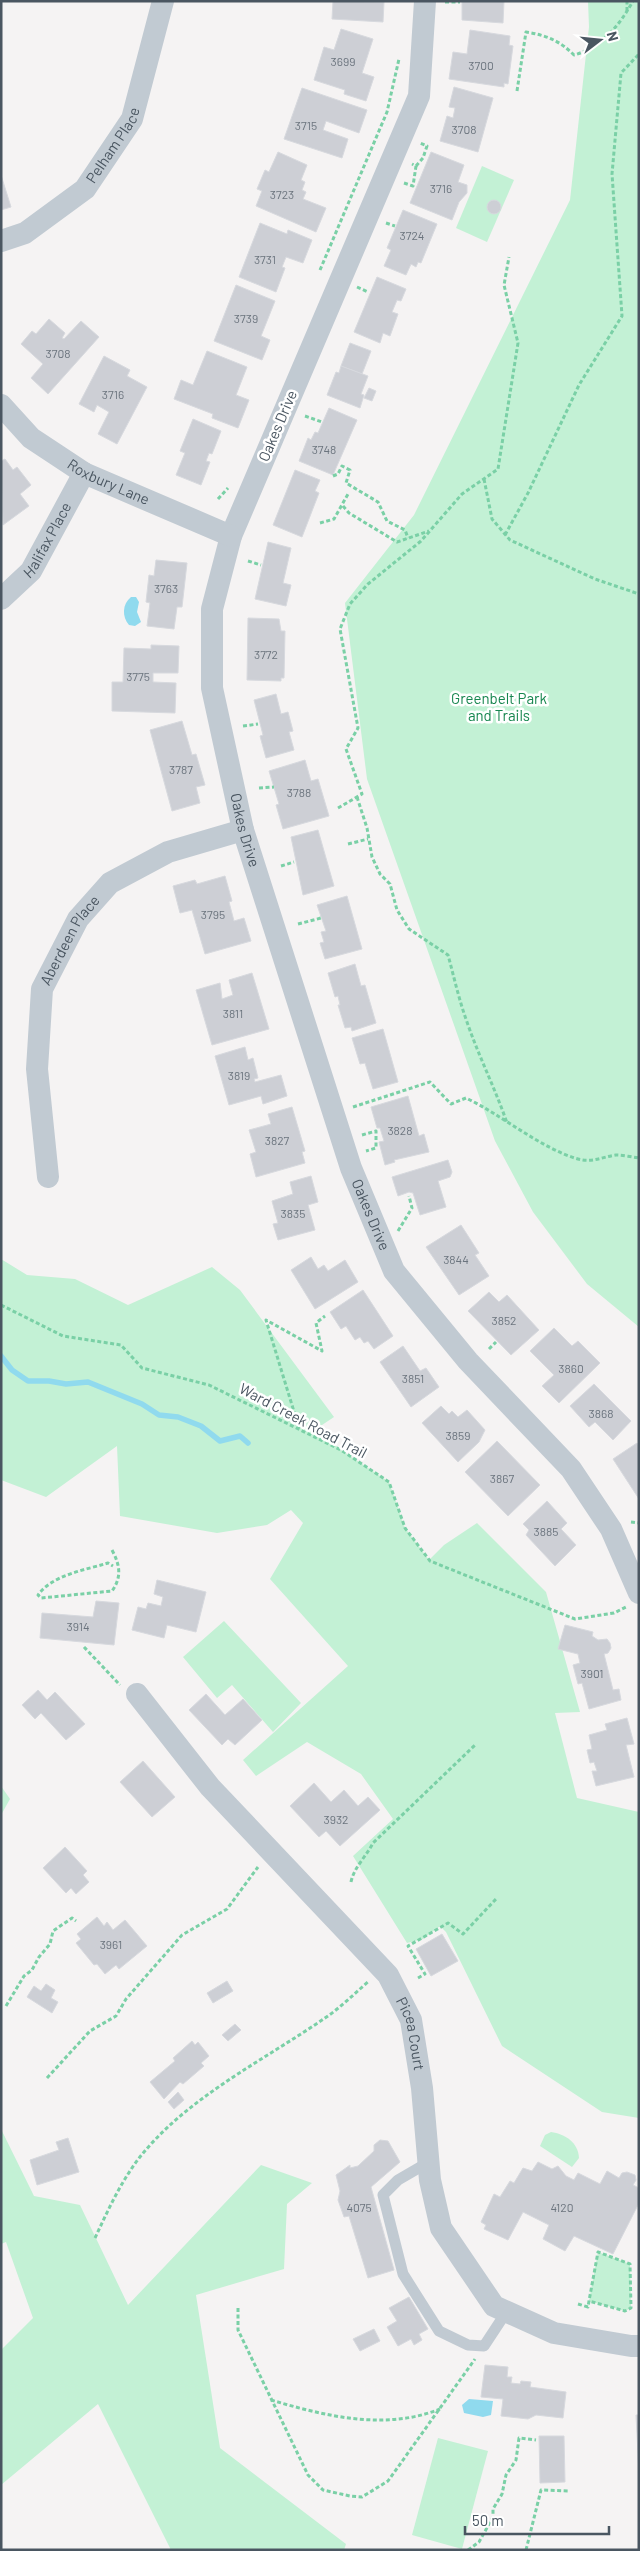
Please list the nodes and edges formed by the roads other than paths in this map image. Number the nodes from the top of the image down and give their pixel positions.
1 (162, 1) edge
2 (435, 2) edge
3 (1, 241) edge
4 (1, 405) edge
5 (84, 473) junction
6 (231, 536) junction
7 (1, 599) edge
8 (243, 830) junction
9 (48, 1177) dead end
10 (635, 1599) edge
11 (130, 1691) road end
12 (429, 2162) junction
13 (507, 2311) junction
14 (639, 2346) edge

1 - 3 street, Pelham Place
2 - 6 street, Oakes Drive
4 - 5 street, Roxbury Lane
5 - 6 street, Roxbury Lane
5 - 7 street, Halifax Place
6 - 8 street, Oakes Drive
8 - 9 street, Aberdeen Place
8 - 10 street, Oakes Drive
11 - 12 street, Picea Court
12 - 13 street, Picea Court
12 - 13 lane
13 - 14 street, Picea Court

